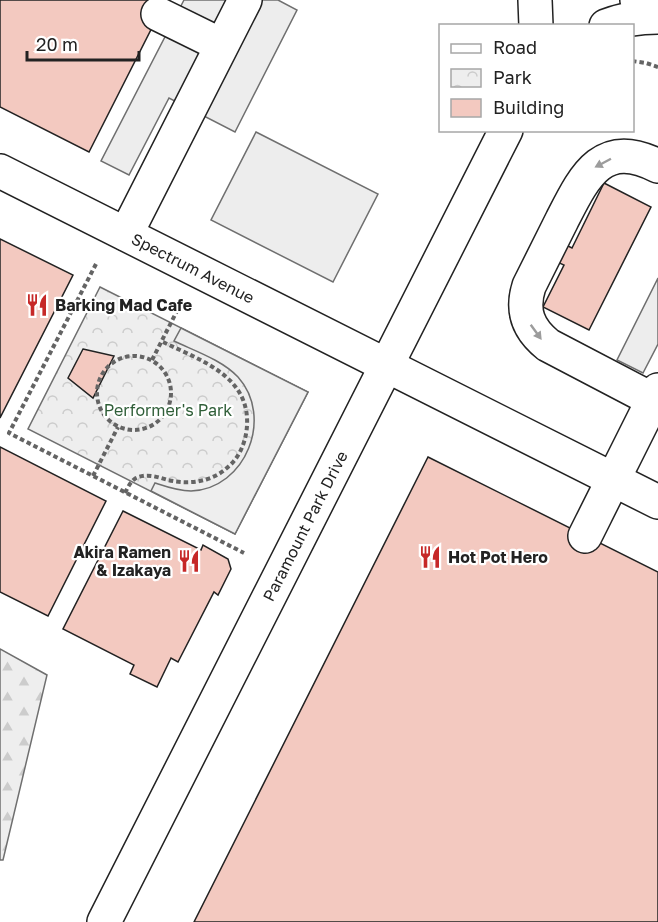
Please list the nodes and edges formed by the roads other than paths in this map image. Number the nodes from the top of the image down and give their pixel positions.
1 (244, 0) edge
2 (535, 0) edge
3 (637, 0) edge
4 (658, 12) edge
5 (159, 14) dead end
6 (658, 17) edge
7 (536, 24) edge
8 (611, 24) edge
9 (221, 45) junction
10 (505, 132) edge
11 (658, 166) edge
12 (0, 171) edge
13 (126, 234) junction
14 (387, 366) junction
15 (656, 395) edge
16 (613, 480) junction
17 (658, 502) edge
18 (585, 536) dead end
19 (104, 922) edge

1 - 9 street
2 - 7 street
3 - 4 street
5 - 9 street
6 - 8 street
9 - 13 street
10 - 14 street, Paramount Park Drive
11 -> 15 street
12 - 13 street, Spectrum Avenue
13 - 14 street, Spectrum Avenue
14 - 16 street, Spectrum Avenue
14 - 19 street, Paramount Park Drive
15 - 16 street
16 - 17 street, Spectrum Avenue
16 - 18 street

